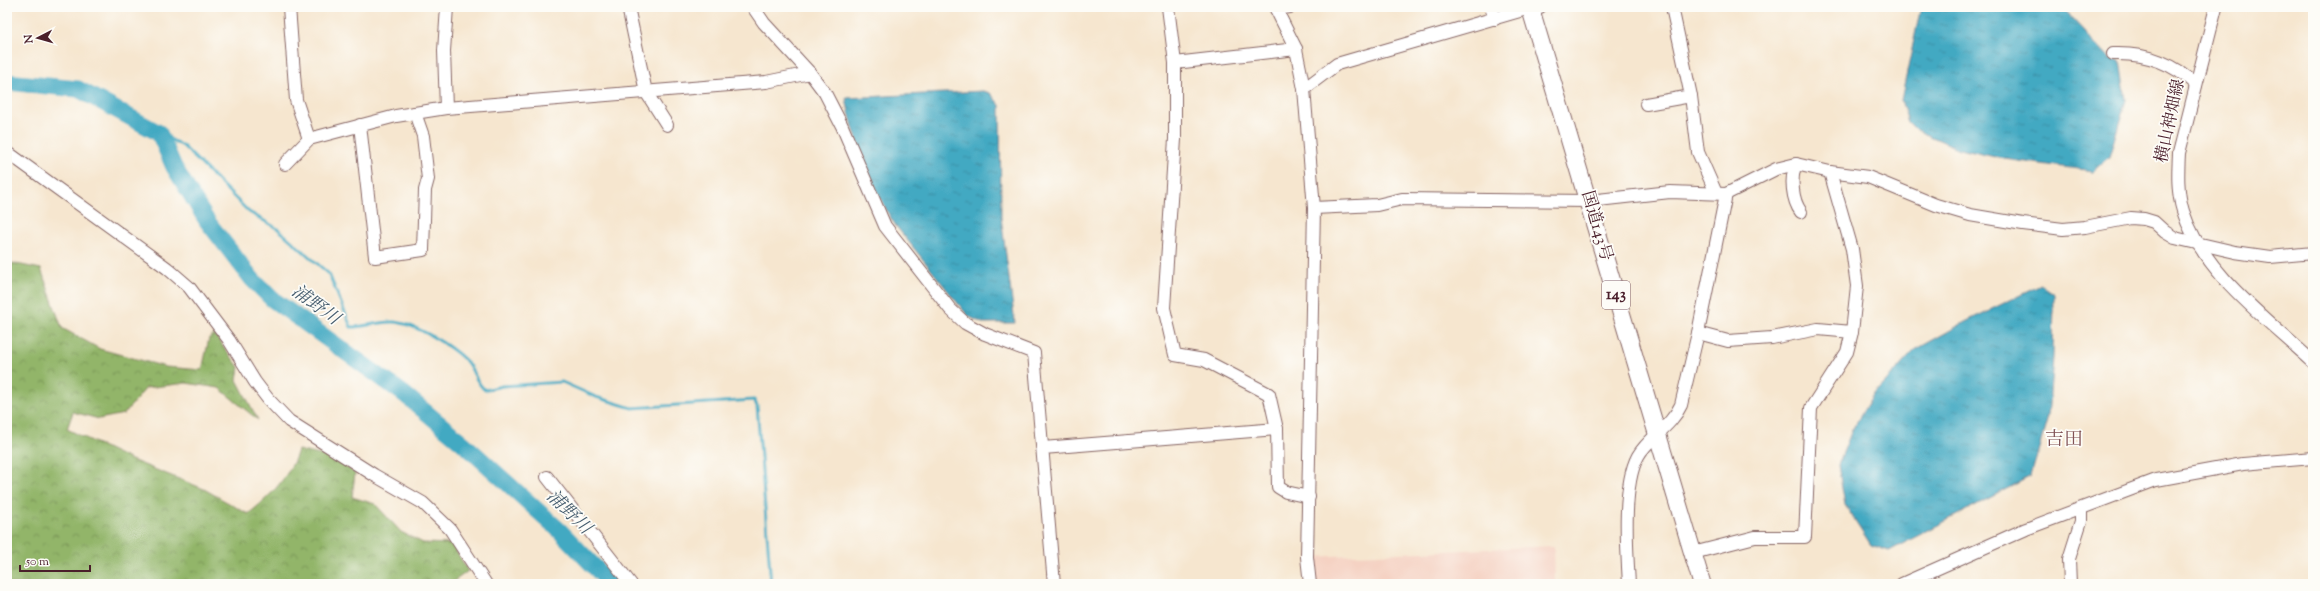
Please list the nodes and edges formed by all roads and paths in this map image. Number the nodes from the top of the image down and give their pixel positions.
1 (289, 7) edge
2 (447, 7) edge
3 (628, 7) edge
4 (753, 7) edge
5 (1168, 7) edge
6 (1290, 7) edge
7 (1491, 7) edge
8 (1533, 7) edge
9 (1672, 7) edge
10 (2216, 7) edge
11 (1275, 8) edge
12 (1495, 19) junction
13 (1296, 49) junction
14 (2113, 54) dead end
15 (1175, 63) junction
16 (810, 73) junction
17 (2196, 85) junction
18 (1304, 89) junction
19 (646, 92) junction
20 (1691, 96) junction
21 (1646, 104) dead end
22 (446, 108) junction
23 (415, 113) junction
24 (360, 125) junction
25 (667, 125) dead end
26 (309, 139) junction
27 (7, 152) edge
28 (286, 164) dead end
29 (1796, 164) junction
30 (1830, 172) junction
31 (1721, 193) junction
32 (1589, 202) junction
33 (1314, 208) junction
34 (1801, 212) dead end
35 (2198, 244) junction
36 (2313, 253) edge
37 (1852, 332) junction
38 (1698, 333) junction
39 (2313, 362) edge
40 (1277, 429) junction
41 (1658, 435) junction
42 (1043, 448) junction
43 (2313, 458) edge
44 (547, 477) dead end
45 (1309, 497) junction
46 (2081, 509) junction
47 (1693, 554) junction
48 (486, 584) edge
49 (631, 584) edge
50 (1054, 584) edge
51 (1310, 584) edge
52 (1628, 584) edge
53 (1702, 584) edge
54 (1902, 584) edge
55 (2070, 584) edge

1 - 26 street
2 - 22 street
3 - 19 street
4 - 16 street
5 - 15 street
6 - 11 street
7 - 12 street
8 - 12 street
8 - 32 highway, 国道143号 / 143
9 - 20 street
10 - 17 street, 横山神畑線
11 - 13 street
12 - 18 street
13 - 15 street
13 - 18 street
14 - 17 street
15 - 40 street
16 - 19 street
16 - 42 street
17 - 35 street, 横山神畑線
18 - 33 street
19 - 22 street
19 - 25 street
20 - 21 street
20 - 31 street
22 - 23 street
23 - 24 street
23 - 24 street
24 - 26 street
26 - 28 street
27 - 48 street
29 - 30 street
29 - 31 street
29 - 34 street
30 - 35 street
30 - 37 street
31 - 32 street
31 - 38 street
32 - 33 street
32 - 41 highway, 国道143号 / 143
33 - 45 street
35 - 36 street
35 - 39 street, 横山神畑線
37 - 38 street
37 - 47 street
38 - 41 street
40 - 42 street
40 - 45 street
41 - 47 highway, 国道143号 / 143
41 - 52 street
42 - 50 street
43 - 46 street
44 - 49 street
45 - 51 street
46 - 54 street
46 - 55 street
47 - 53 highway, 国道143号 / 143

